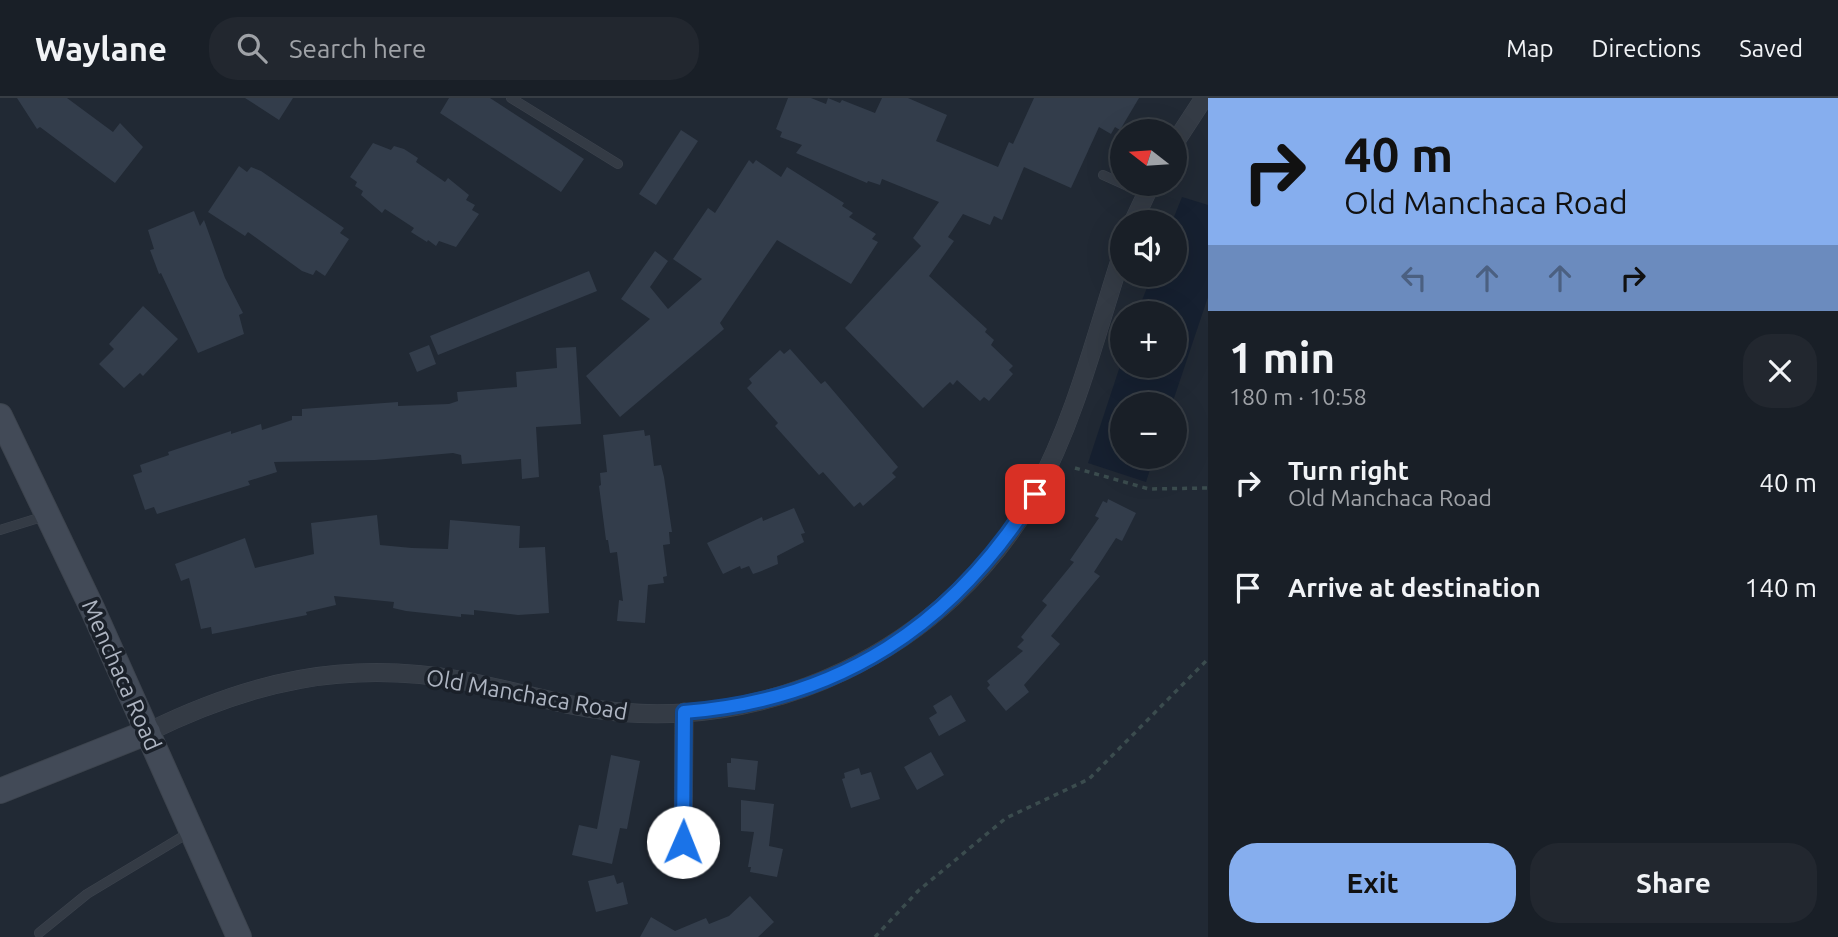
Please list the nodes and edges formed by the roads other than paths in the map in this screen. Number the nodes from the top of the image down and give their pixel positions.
1 (511, 98) edge
2 (1204, 98) edge
3 (1187, 124) edge
4 (618, 164) dead end
5 (1103, 175) dead end
6 (1110, 177) edge
7 (1111, 287) edge
8 (0, 416) edge
9 (47, 515) junction
10 (0, 530) edge
11 (684, 712) junction
12 (148, 732) junction
13 (0, 791) edge
14 (191, 831) junction
15 (682, 864) dead end
16 (39, 933) dead end
17 (239, 937) edge

1 - 4 lane
2 - 3 street
5 - 6 lane
7 - 11 street, Old Manchaca Road
8 - 9 main road, Menchaca Road
9 - 10 lane
9 - 12 main road, Menchaca Road
11 - 12 street, Old Manchaca Road
11 - 15 street
12 - 13 main road, Old Manchaca Road
12 - 14 main road, Menchaca Road
14 - 16 lane
14 - 17 main road, Menchaca Road

